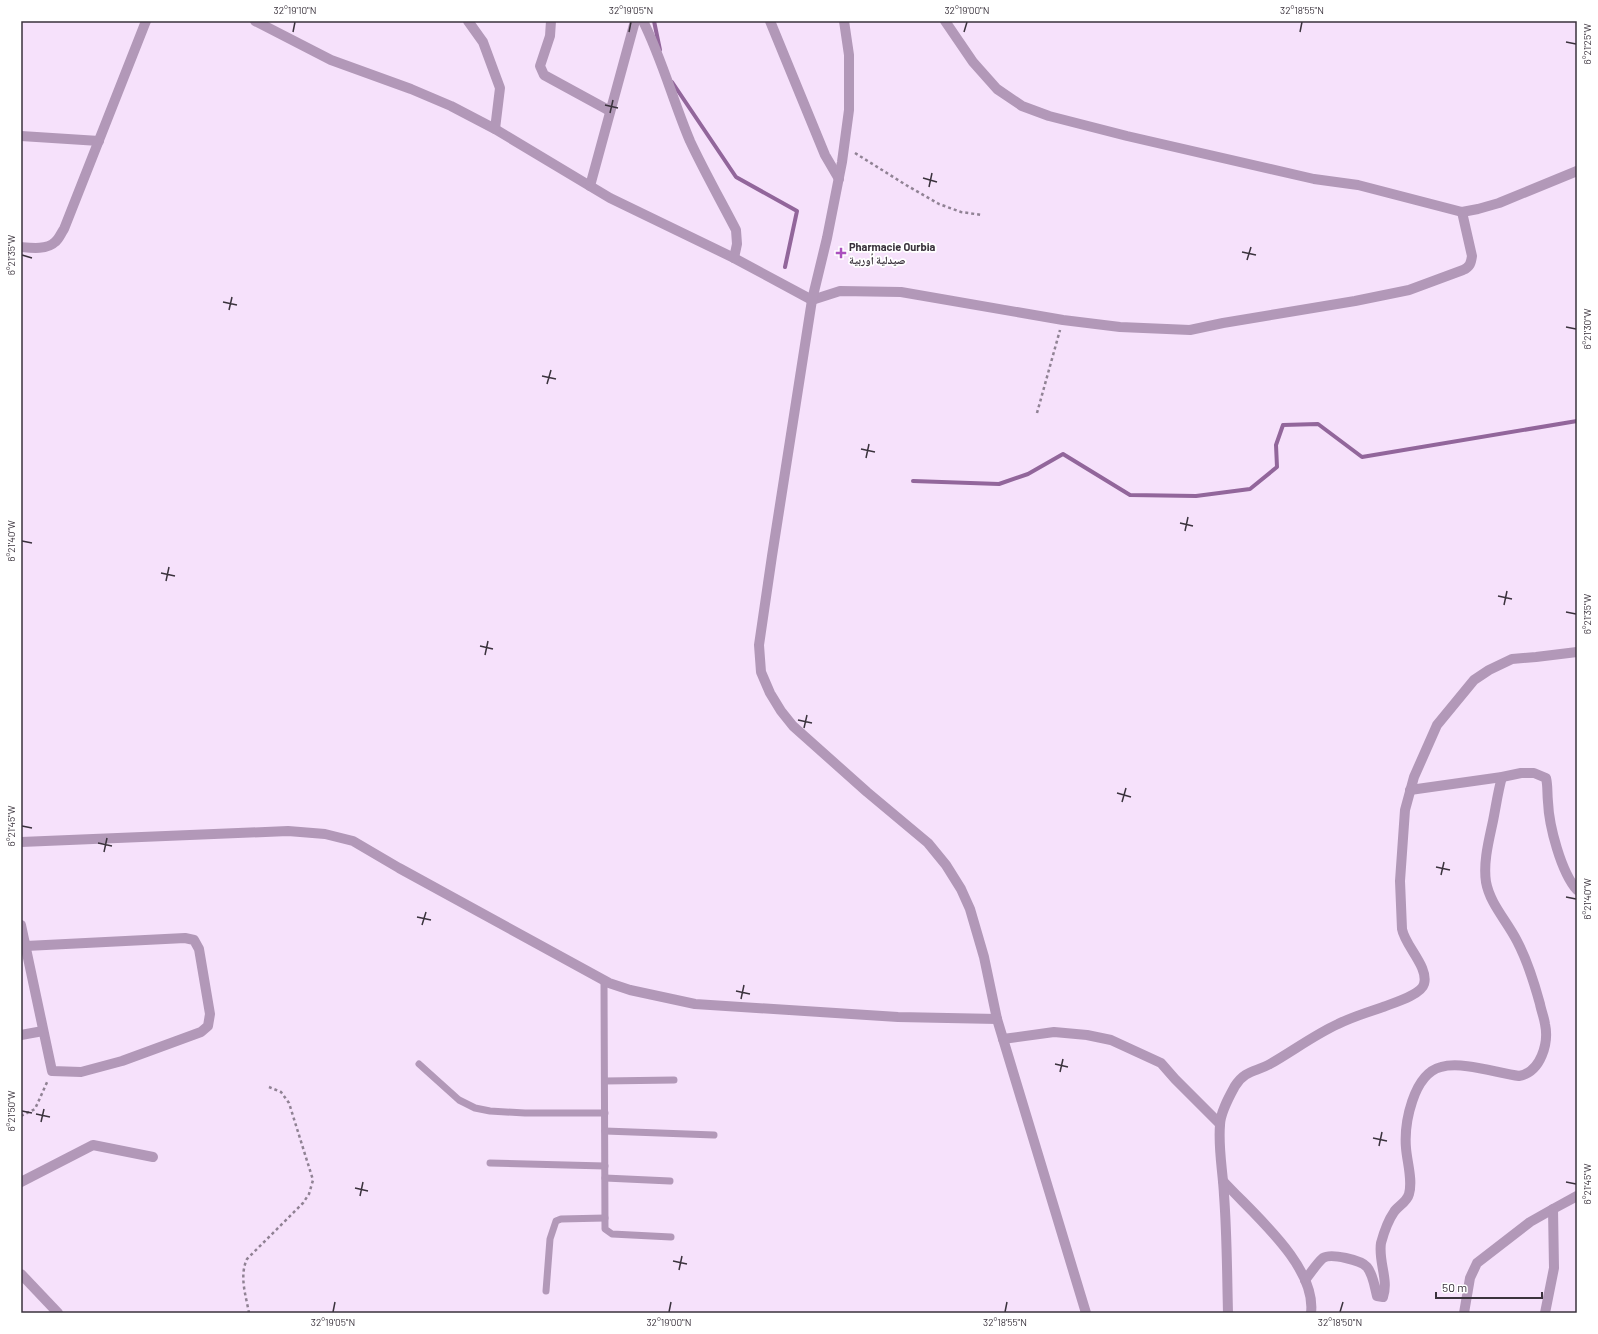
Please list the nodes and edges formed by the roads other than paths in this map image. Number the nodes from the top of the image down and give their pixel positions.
1 (146, 21) edge
2 (255, 21) edge
3 (468, 21) edge
4 (551, 21) edge
5 (635, 21) edge
6 (643, 21) edge
7 (770, 21) edge
8 (844, 21) edge
9 (944, 21) edge
10 (610, 111) junction
11 (495, 129) junction
12 (21, 136) edge
13 (99, 141) junction
14 (1577, 170) edge
15 (839, 179) junction
16 (590, 186) junction
17 (1462, 212) junction
18 (21, 247) edge
19 (734, 258) junction
20 (812, 300) junction
21 (1577, 652) edge
22 (1502, 777) junction
23 (1410, 790) junction
24 (21, 842) edge
25 (1577, 890) edge
26 (21, 925) edge
27 (26, 946) junction
28 (604, 980) junction
29 (997, 1019) junction
30 (44, 1031) junction
31 (21, 1035) edge
32 (1003, 1039) junction
33 (419, 1064) dead end
34 (674, 1080) dead end
35 (605, 1081) junction
36 (605, 1113) junction
37 (1220, 1124) junction
38 (605, 1131) junction
39 (714, 1135) dead end
40 (153, 1157) dead end
41 (490, 1163) dead end
42 (605, 1166) junction
43 (605, 1178) junction
44 (670, 1181) dead end
45 (1223, 1181) junction
46 (21, 1182) edge
47 (1577, 1196) edge
48 (1553, 1209) junction
49 (605, 1218) junction
50 (671, 1237) dead end
51 (21, 1274) edge
52 (1306, 1280) junction
53 (546, 1290) dead end
54 (58, 1313) edge
55 (1086, 1313) edge
56 (1228, 1313) edge
57 (1311, 1313) edge
58 (1464, 1313) edge
59 (1545, 1313) edge

1 - 13 street
2 - 11 street
3 - 11 street
4 - 10 street
5 - 10 street
6 - 19 street
7 - 15 street
8 - 15 street
9 - 17 street
10 - 16 street
11 - 16 street
12 - 13 street
13 - 18 street
14 - 17 street
15 - 20 street
16 - 19 street
17 - 20 street
19 - 20 street
20 - 29 street
21 - 23 street
22 - 23 street
22 - 25 street
22 - 52 street
23 - 37 street
24 - 28 street
26 - 27 street
27 - 30 street
27 - 30 street
28 - 29 street
28 - 35 lane
29 - 32 street
30 - 31 street
32 - 37 street
32 - 55 street
33 - 36 lane
34 - 35 lane
35 - 36 lane
36 - 38 lane
37 - 45 street
38 - 39 lane
38 - 42 lane
40 - 46 street
41 - 42 lane
42 - 43 lane
43 - 44 lane
43 - 49 lane
45 - 52 street
45 - 56 street
47 - 48 street
48 - 58 street
48 - 59 street
49 - 50 lane
49 - 53 lane
51 - 54 street
52 - 57 street

